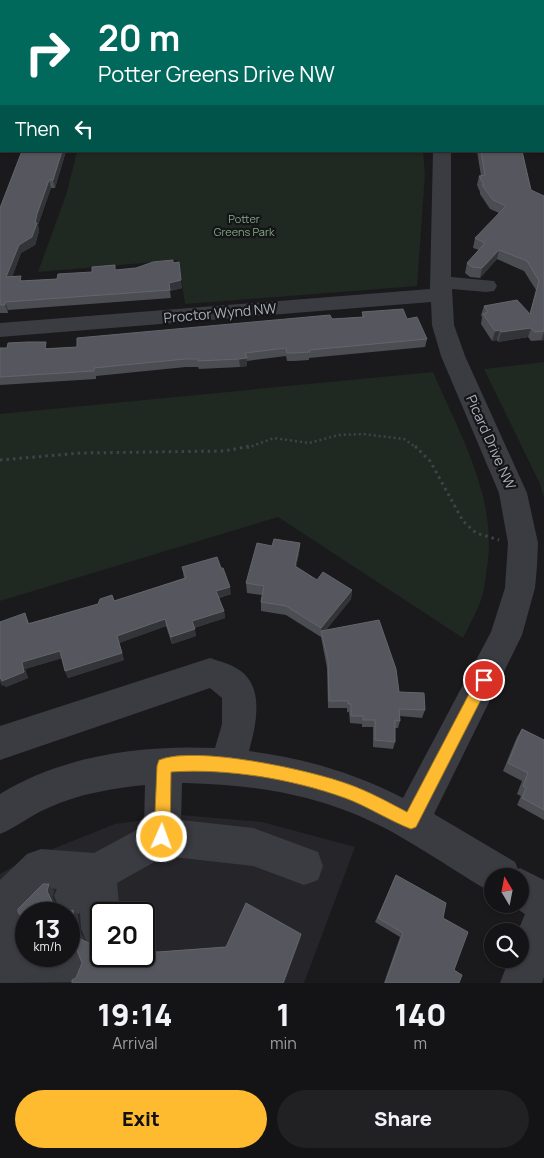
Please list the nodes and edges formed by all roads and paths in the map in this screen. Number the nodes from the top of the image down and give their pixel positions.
1 (442, 152) edge
2 (486, 286) dead end
3 (440, 288) junction
4 (0, 330) edge
5 (0, 460) edge
6 (491, 539) dead end
7 (0, 743) edge
8 (164, 766) junction
9 (228, 766) junction
10 (0, 815) edge
11 (411, 821) junction
12 (162, 837) junction
13 (304, 866) dead end
14 (488, 868) edge
15 (86, 885) junction
16 (529, 893) edge
17 (92, 902) edge
18 (544, 902) edge
19 (544, 916) edge
20 (11, 956) edge
21 (521, 983) edge

1 - 3 street, Picard Drive NW
2 - 3 street
3 - 4 street, Proctor Wynd NW
3 - 11 street, Picard Drive NW
5 - 6 path
7 - 9 street
8 - 9 street
8 - 10 street
8 - 12 street
9 - 11 street
11 - 14 street
12 - 13 street
12 - 15 street
15 - 17 street
15 - 20 street
16 - 18 street
19 - 21 street

